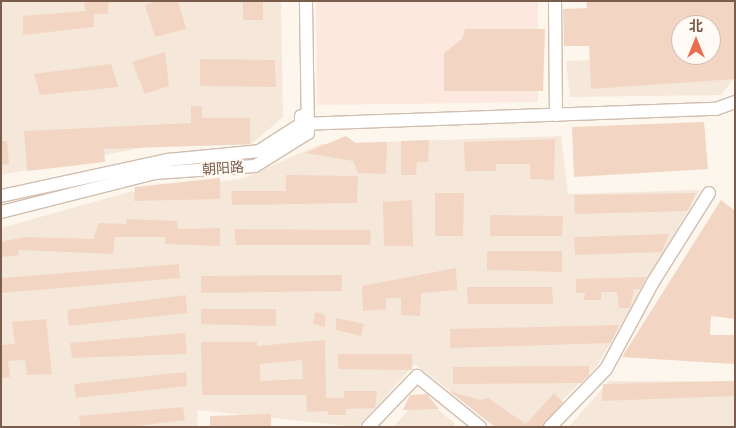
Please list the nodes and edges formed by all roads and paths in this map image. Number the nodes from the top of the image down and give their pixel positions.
1 (300, 1) edge
2 (306, 1) edge
3 (555, 1) edge
4 (735, 102) edge
5 (556, 115) junction
6 (305, 124) junction
7 (709, 193) dead end
8 (1, 196) edge
9 (1, 212) edge
10 (368, 427) edge
11 (480, 427) edge
12 (550, 427) edge

1 - 6 street
2 - 6 street
3 - 5 street
4 - 5 street
5 - 6 street
6 - 8 street, 朝阳路
6 - 9 street, 朝阳路
7 - 12 street
10 - 11 street

